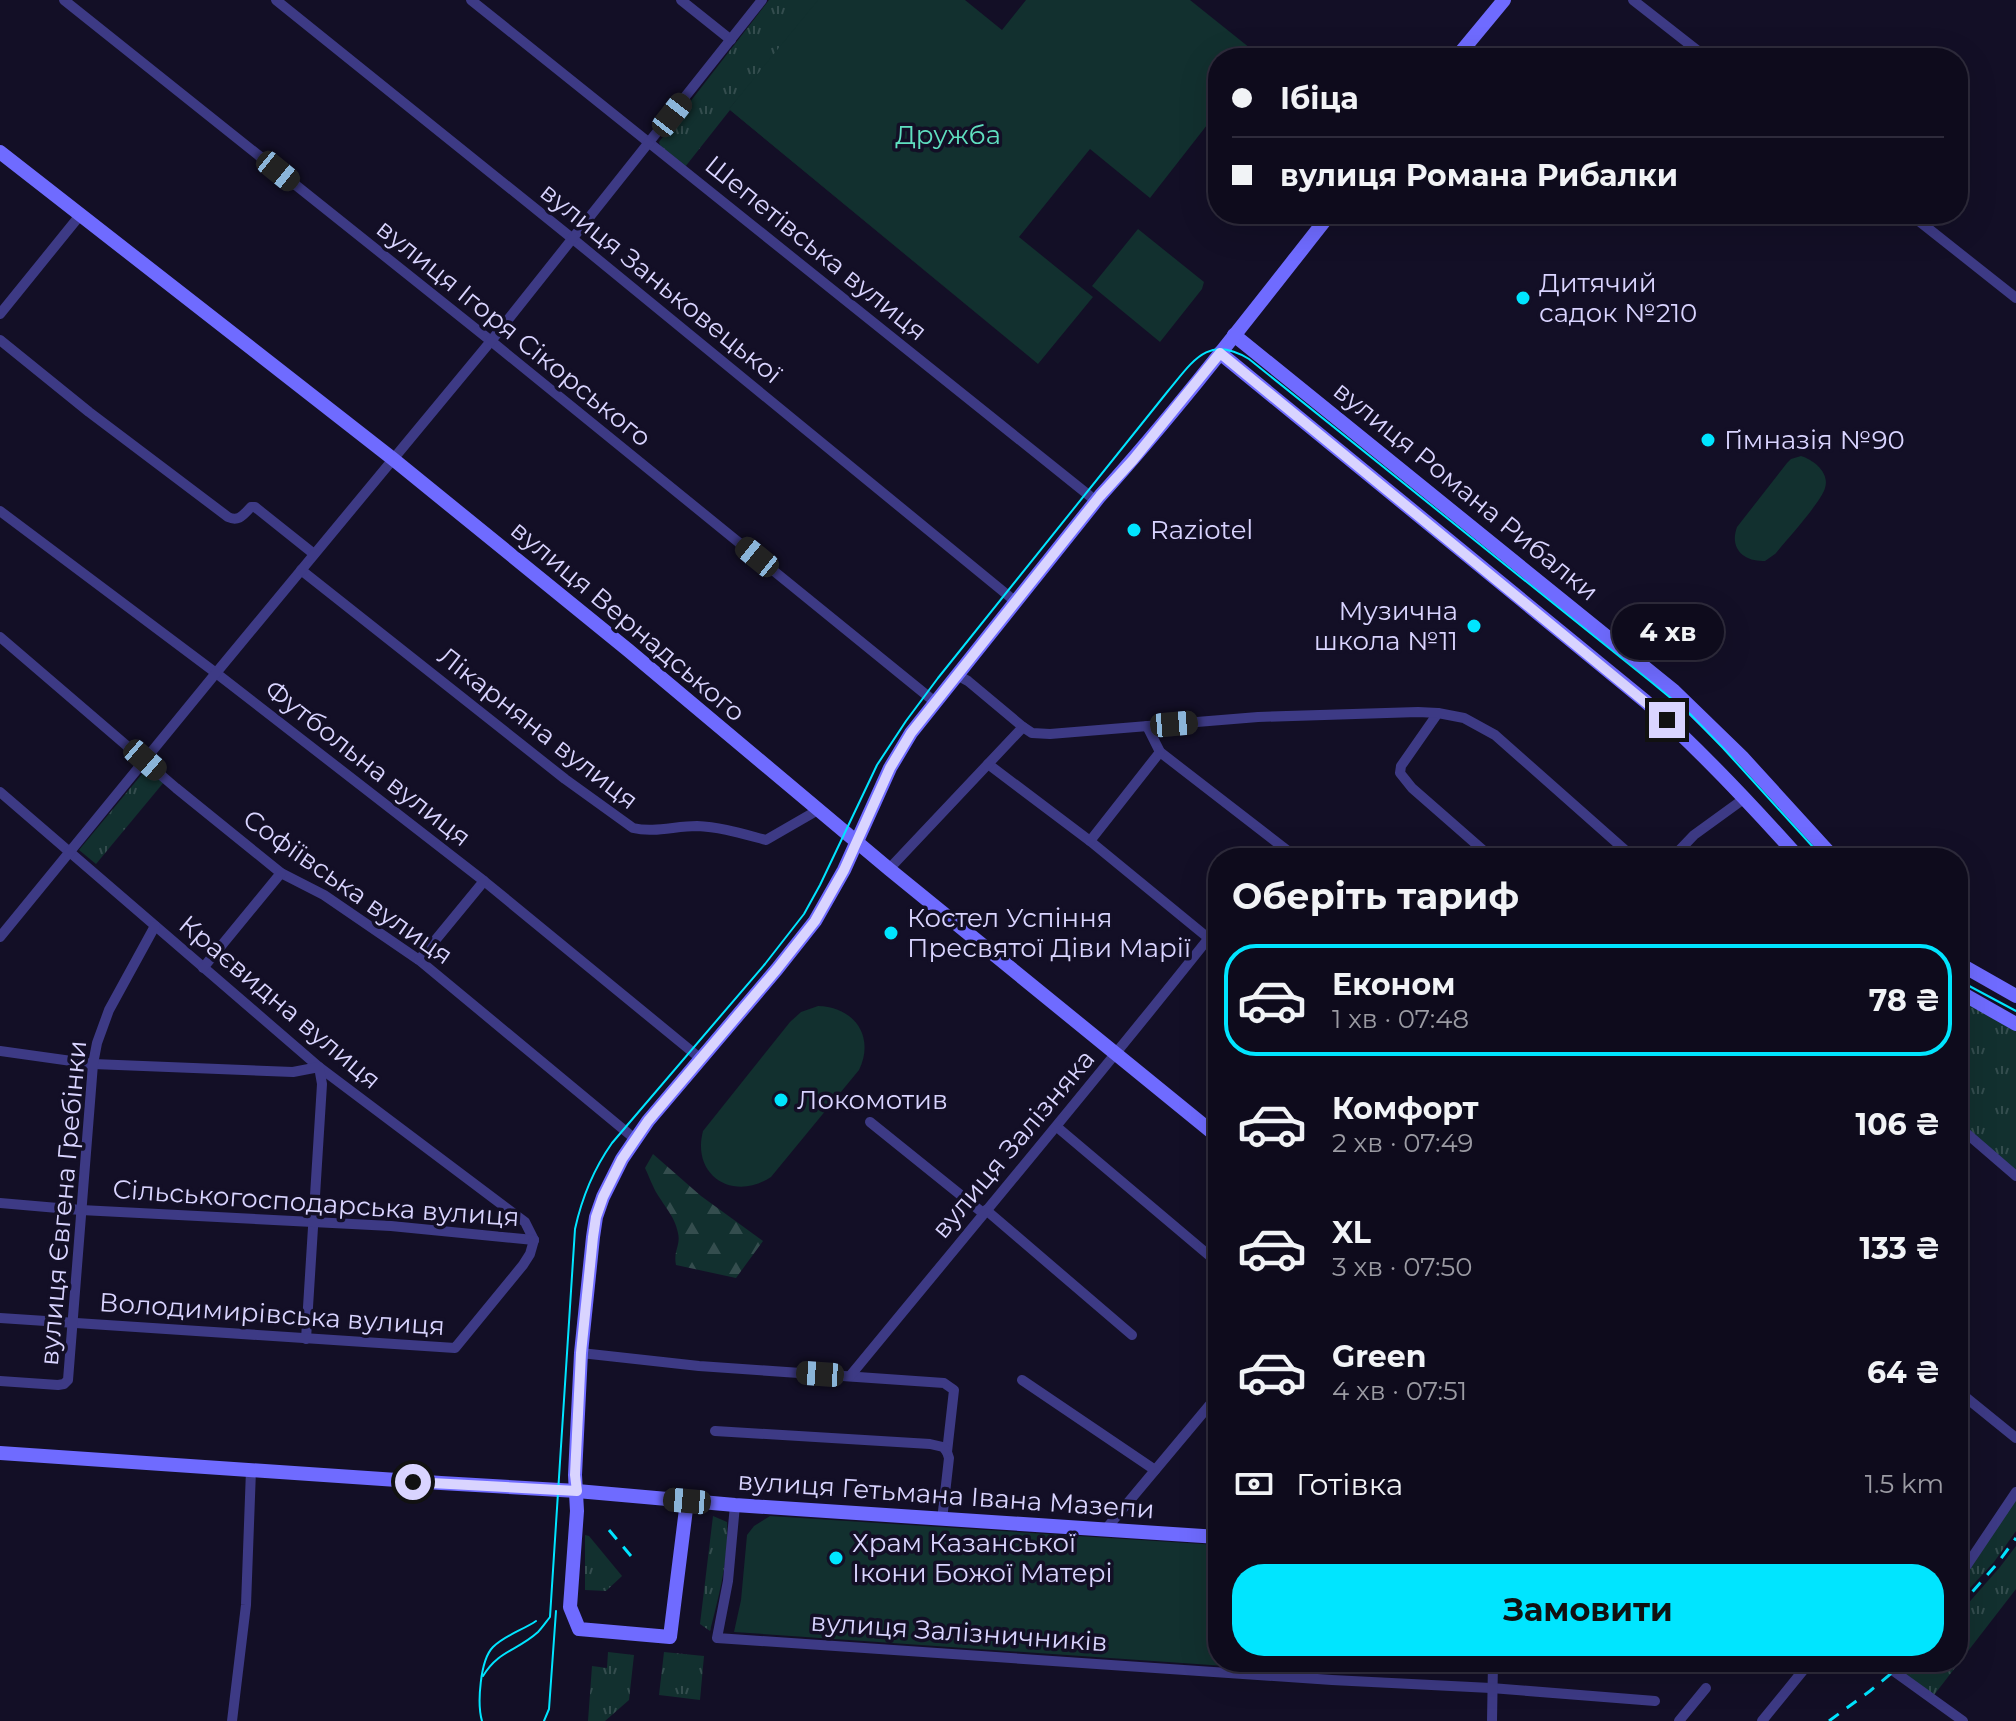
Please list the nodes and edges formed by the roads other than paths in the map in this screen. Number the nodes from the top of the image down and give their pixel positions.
1 (64, 0) edge
2 (276, 0) edge
3 (471, 0) edge
4 (681, 0) edge
5 (762, 0) edge
6 (1504, 0) edge
7 (1633, 0) edge
8 (731, 40) junction
9 (1464, 48) edge
10 (1694, 48) edge
11 (650, 143) junction
12 (0, 152) edge
13 (81, 214) junction
14 (1322, 224) edge
15 (1923, 224) edge
16 (573, 239) junction
17 (2016, 298) edge
18 (0, 314) edge
19 (1234, 335) junction
20 (0, 340) edge
21 (491, 341) junction
22 (1220, 353) junction
23 (393, 459) junction
24 (1096, 501) junction
25 (0, 511) edge
26 (314, 554) junction
27 (301, 570) junction
28 (1016, 602) junction
29 (0, 637) edge
30 (216, 673) junction
31 (957, 675) junction
32 (935, 702) junction
33 (1438, 713) junction
34 (1147, 726) junction
35 (1023, 727) junction
36 (1160, 752) junction
37 (145, 760) junction
38 (988, 764) junction
39 (0, 792) edge
40 (1745, 798) junction
41 (818, 810) junction
42 (1090, 841) junction
43 (857, 842) junction
44 (1284, 848) edge
45 (1481, 848) edge
46 (1623, 848) edge
47 (1682, 848) edge
48 (1790, 848) edge
49 (1825, 848) edge
50 (69, 851) junction
51 (889, 869) junction
52 (281, 873) junction
53 (484, 881) junction
54 (4, 922) edge
55 (155, 926) junction
56 (0, 937) edge
57 (1208, 939) joint
58 (419, 960) junction
59 (203, 968) junction
60 (1968, 969) edge
61 (2016, 996) edge
62 (1968, 997) edge
63 (2016, 1024) edge
64 (0, 1051) edge
65 (1116, 1054) junction
66 (701, 1059) junction
67 (93, 1064) junction
68 (319, 1067) junction
69 (870, 1122) dead end
70 (1057, 1127) junction
71 (1208, 1129) edge
72 (1968, 1135) edge
73 (635, 1139) junction
74 (2016, 1176) edge
75 (0, 1203) edge
76 (81, 1210) junction
77 (985, 1212) junction
78 (313, 1223) junction
79 (534, 1240) junction
80 (1208, 1255) edge
81 (0, 1318) edge
82 (73, 1323) junction
83 (1132, 1335) dead end
84 (306, 1339) junction
85 (581, 1353) junction
86 (850, 1376) junction
87 (1022, 1380) dead end
88 (0, 1381) edge
89 (1968, 1399) edge
90 (1208, 1407) edge
91 (715, 1431) dead end
92 (2016, 1438) edge
93 (947, 1452) junction
94 (0, 1453) edge
95 (251, 1470) junction
96 (1155, 1470) junction
97 (577, 1491) junction
98 (2016, 1492) edge
99 (687, 1501) junction
100 (735, 1505) junction
101 (942, 1520) junction
102 (1105, 1530) junction
103 (1208, 1536) edge
104 (1968, 1564) edge
105 (1208, 1672) edge
106 (1215, 1672) edge
107 (1492, 1672) edge
108 (1802, 1672) edge
109 (1894, 1672) edge
110 (1491, 1688) junction
111 (1706, 1688) dead end
112 (1655, 1701) dead end
113 (232, 1721) edge
114 (1492, 1721) edge
115 (1679, 1721) edge
116 (1762, 1721) edge
117 (1963, 1721) edge

1 - 21 street, вулиця Ігоря Сікорського
2 - 16 street, вулиця Заньковецької
3 - 11 street, Шепетівська вулиця
4 - 8 street
5 - 8 street
6 - 9 main road
7 - 10 street
8 - 11 street
11 - 16 street
11 - 24 street, Шепетівська вулиця
12 - 13 main road, вулиця Вернадського
13 - 18 street
13 - 23 main road, вулиця Вернадського
14 - 19 main road
15 - 17 street
16 - 21 street
16 - 28 street, вулиця Заньковецької
19 - 22 main road
19 - 49 main road, вулиця Романа Рибалки
20 - 26 street
21 - 23 street
21 - 32 street, вулиця Ігоря Сікорського
22 - 24 main road
22 - 40 main road, вулиця Романа Рибалки
23 - 26 street
23 - 41 main road, вулиця Вернадського
24 - 28 main road
25 - 30 street, Футбольна вулиця
26 - 27 street
27 - 30 street
27 - 41 street, Лікарняна вулиця
28 - 31 main road
29 - 37 street, Софіївська вулиця
30 - 37 street
30 - 53 street, Футбольна вулиця
31 - 32 main road
31 - 35 street
32 - 43 main road
33 - 34 street
33 - 45 street
33 - 46 street
34 - 35 street
34 - 36 street
35 - 38 street
36 - 42 street
36 - 44 street
37 - 50 street
37 - 52 street, Софіївська вулиця
38 - 42 street
38 - 51 street
39 - 50 street, Краєвидна вулиця
40 - 47 street
40 - 48 main road, вулиця Романа Рибалки
41 - 43 main road, вулиця Вернадського
42 - 57 street
43 - 51 main road, вулиця Вернадського
43 - 66 main road
50 - 54 street
50 - 55 street, Краєвидна вулиця
51 - 65 main road, вулиця Вернадського
52 - 58 street, Софіївська вулиця
52 - 59 street
53 - 58 street
53 - 66 street, Футбольна вулиця
54 - 56 street
55 - 59 street, Краєвидна вулиця
55 - 67 street, вулиця Євгена Гребінки
57 - 65 street, вулиця Залізняка
58 - 73 street, Софіївська вулиця
59 - 68 street, Краєвидна вулиця
60 - 61 main road
62 - 63 main road
64 - 67 street
65 - 70 street, вулиця Залізняка
65 - 71 main road, вулиця Вернадського
66 - 73 main road
67 - 68 street
67 - 76 street, вулиця Євгена Гребінки
68 - 78 street
68 - 79 street, Краєвидна вулиця
69 - 77 street
70 - 77 street, вулиця Залізняка
70 - 80 street
72 - 74 street
73 - 85 main road
75 - 76 street, Сільськогосподарська вулиця
76 - 78 street, Сільськогосподарська вулиця
76 - 82 street, вулиця Євгена Гребінки
77 - 83 street
77 - 86 street, вулиця Залізняка
78 - 79 street, Сільськогосподарська вулиця
78 - 84 street
79 - 84 street, Володимирівська вулиця
81 - 82 street, Володимирівська вулиця
82 - 84 street, Володимирівська вулиця
82 - 88 street, вулиця Євгена Гребінки
85 - 86 street
85 - 97 main road
86 - 93 street
87 - 96 street
89 - 92 street
90 - 96 street
91 - 93 street
93 - 101 street
94 - 95 main road, вулиця Гетьмана Івана Мазепи
95 - 97 main road, вулиця Гетьмана Івана Мазепи
95 - 113 street
96 - 102 street
97 - 99 main road, вулиця Гетьмана Івана Мазепи
97 - 99 main road
98 - 104 street
99 - 100 main road, вулиця Гетьмана Івана Мазепи
100 - 101 main road, вулиця Гетьмана Івана Мазепи
100 - 105 street, вулиця Залізничників
101 - 102 main road, вулиця Гетьмана Івана Мазепи
102 - 103 main road, вулиця Гетьмана Івана Мазепи
106 - 110 street, вулиця Залізничників
107 - 110 street
108 - 116 street
109 - 117 street
110 - 112 street
110 - 114 street
111 - 115 street

